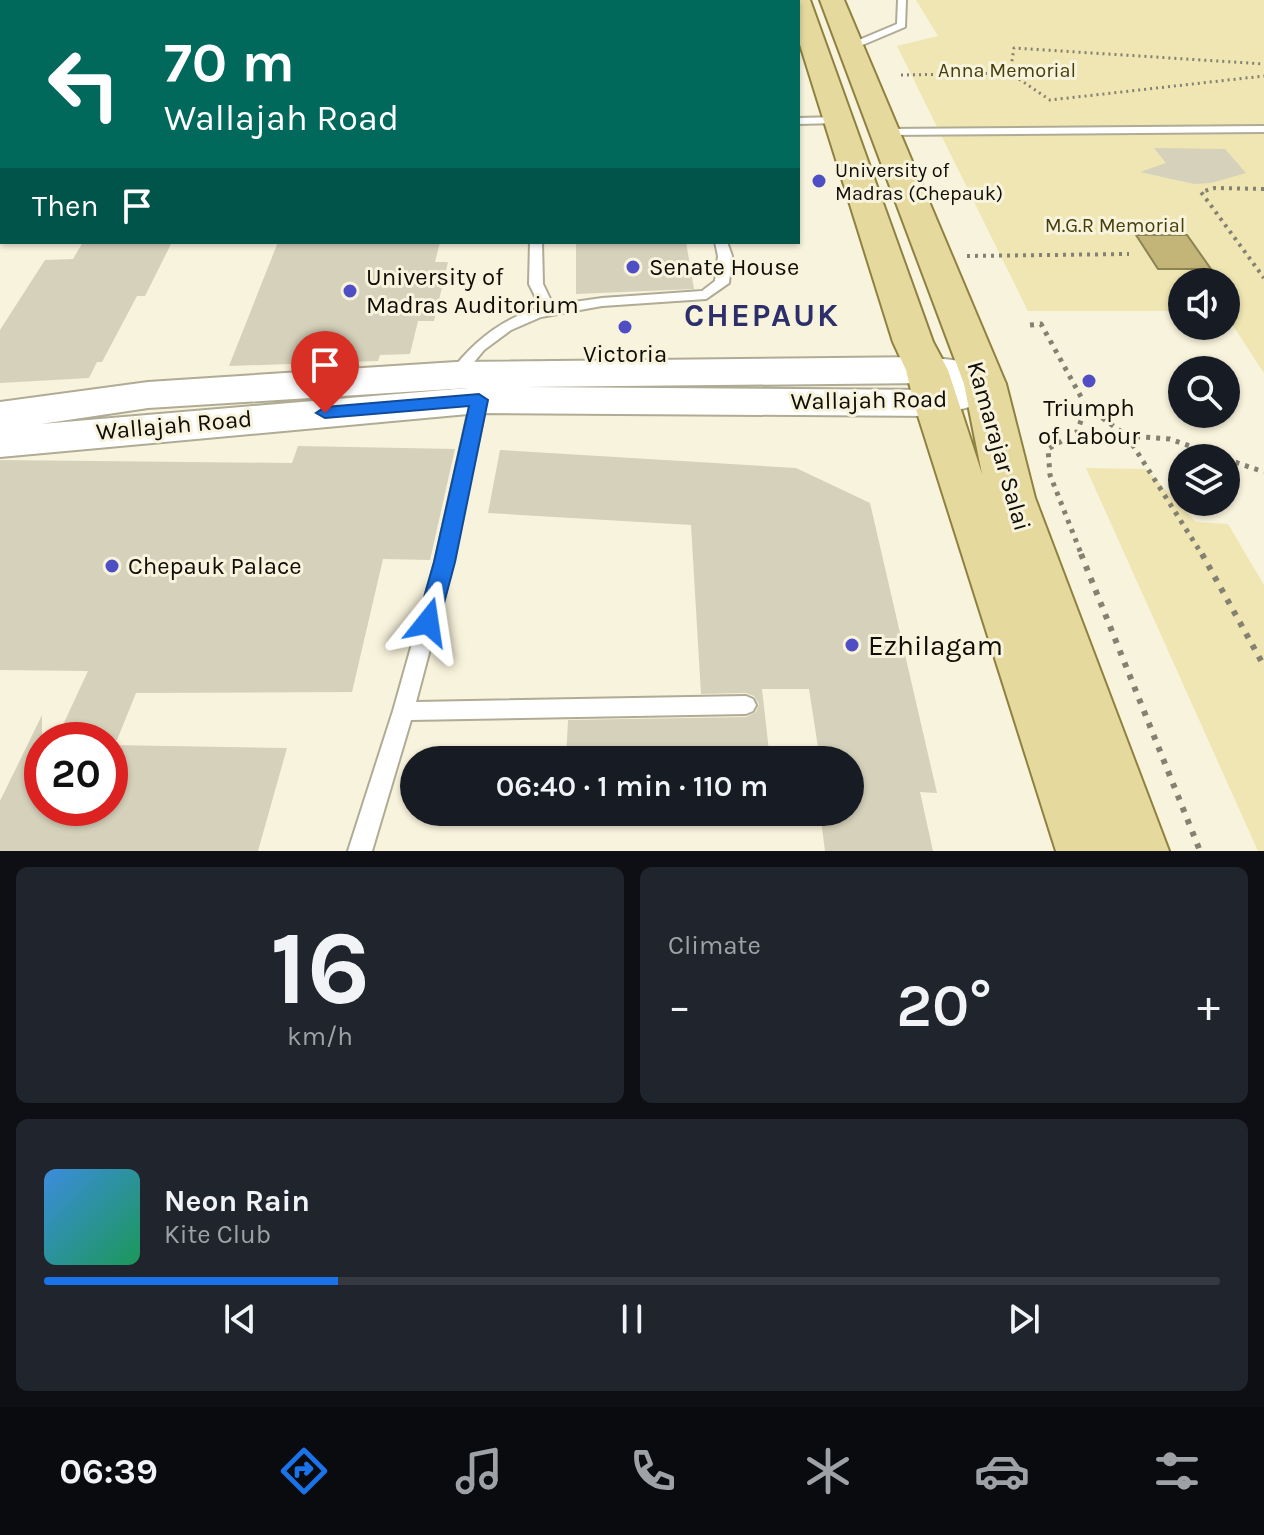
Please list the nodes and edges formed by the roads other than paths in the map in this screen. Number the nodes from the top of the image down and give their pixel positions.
1 (832, 0) edge
2 (902, 0) edge
3 (800, 11) edge
4 (850, 47) junction
5 (819, 120) edge
6 (1264, 129) edge
7 (886, 132) junction
8 (536, 244) edge
9 (722, 244) edge
10 (548, 308) junction
11 (985, 384) junction
12 (931, 386) junction
13 (468, 387) junction
14 (0, 416) edge
15 (0, 442) edge
16 (746, 705) dead end
17 (403, 711) junction
18 (360, 851) edge
19 (1088, 851) edge
20 (1137, 851) edge

1 - 4 main road, Kamarajar Salai
2 - 4 lane
3 - 5 main road, Kamarajar Salai
4 - 7 main road, Kamarajar Salai
5 - 12 main road, Kamarajar Salai
6 - 7 lane
7 - 11 main road, Kamarajar Salai
8 - 10 lane
9 - 10 lane
10 - 13 lane
11 - 12 main road, Wallajah Road
11 - 20 main road, Kamarajar Salai
12 - 13 main road, Wallajah Road
12 - 19 main road, Kamarajar Salai
13 - 14 main road, Wallajah Road
13 - 15 main road, Wallajah Road
13 - 17 lane
16 - 17 lane
17 - 18 lane

